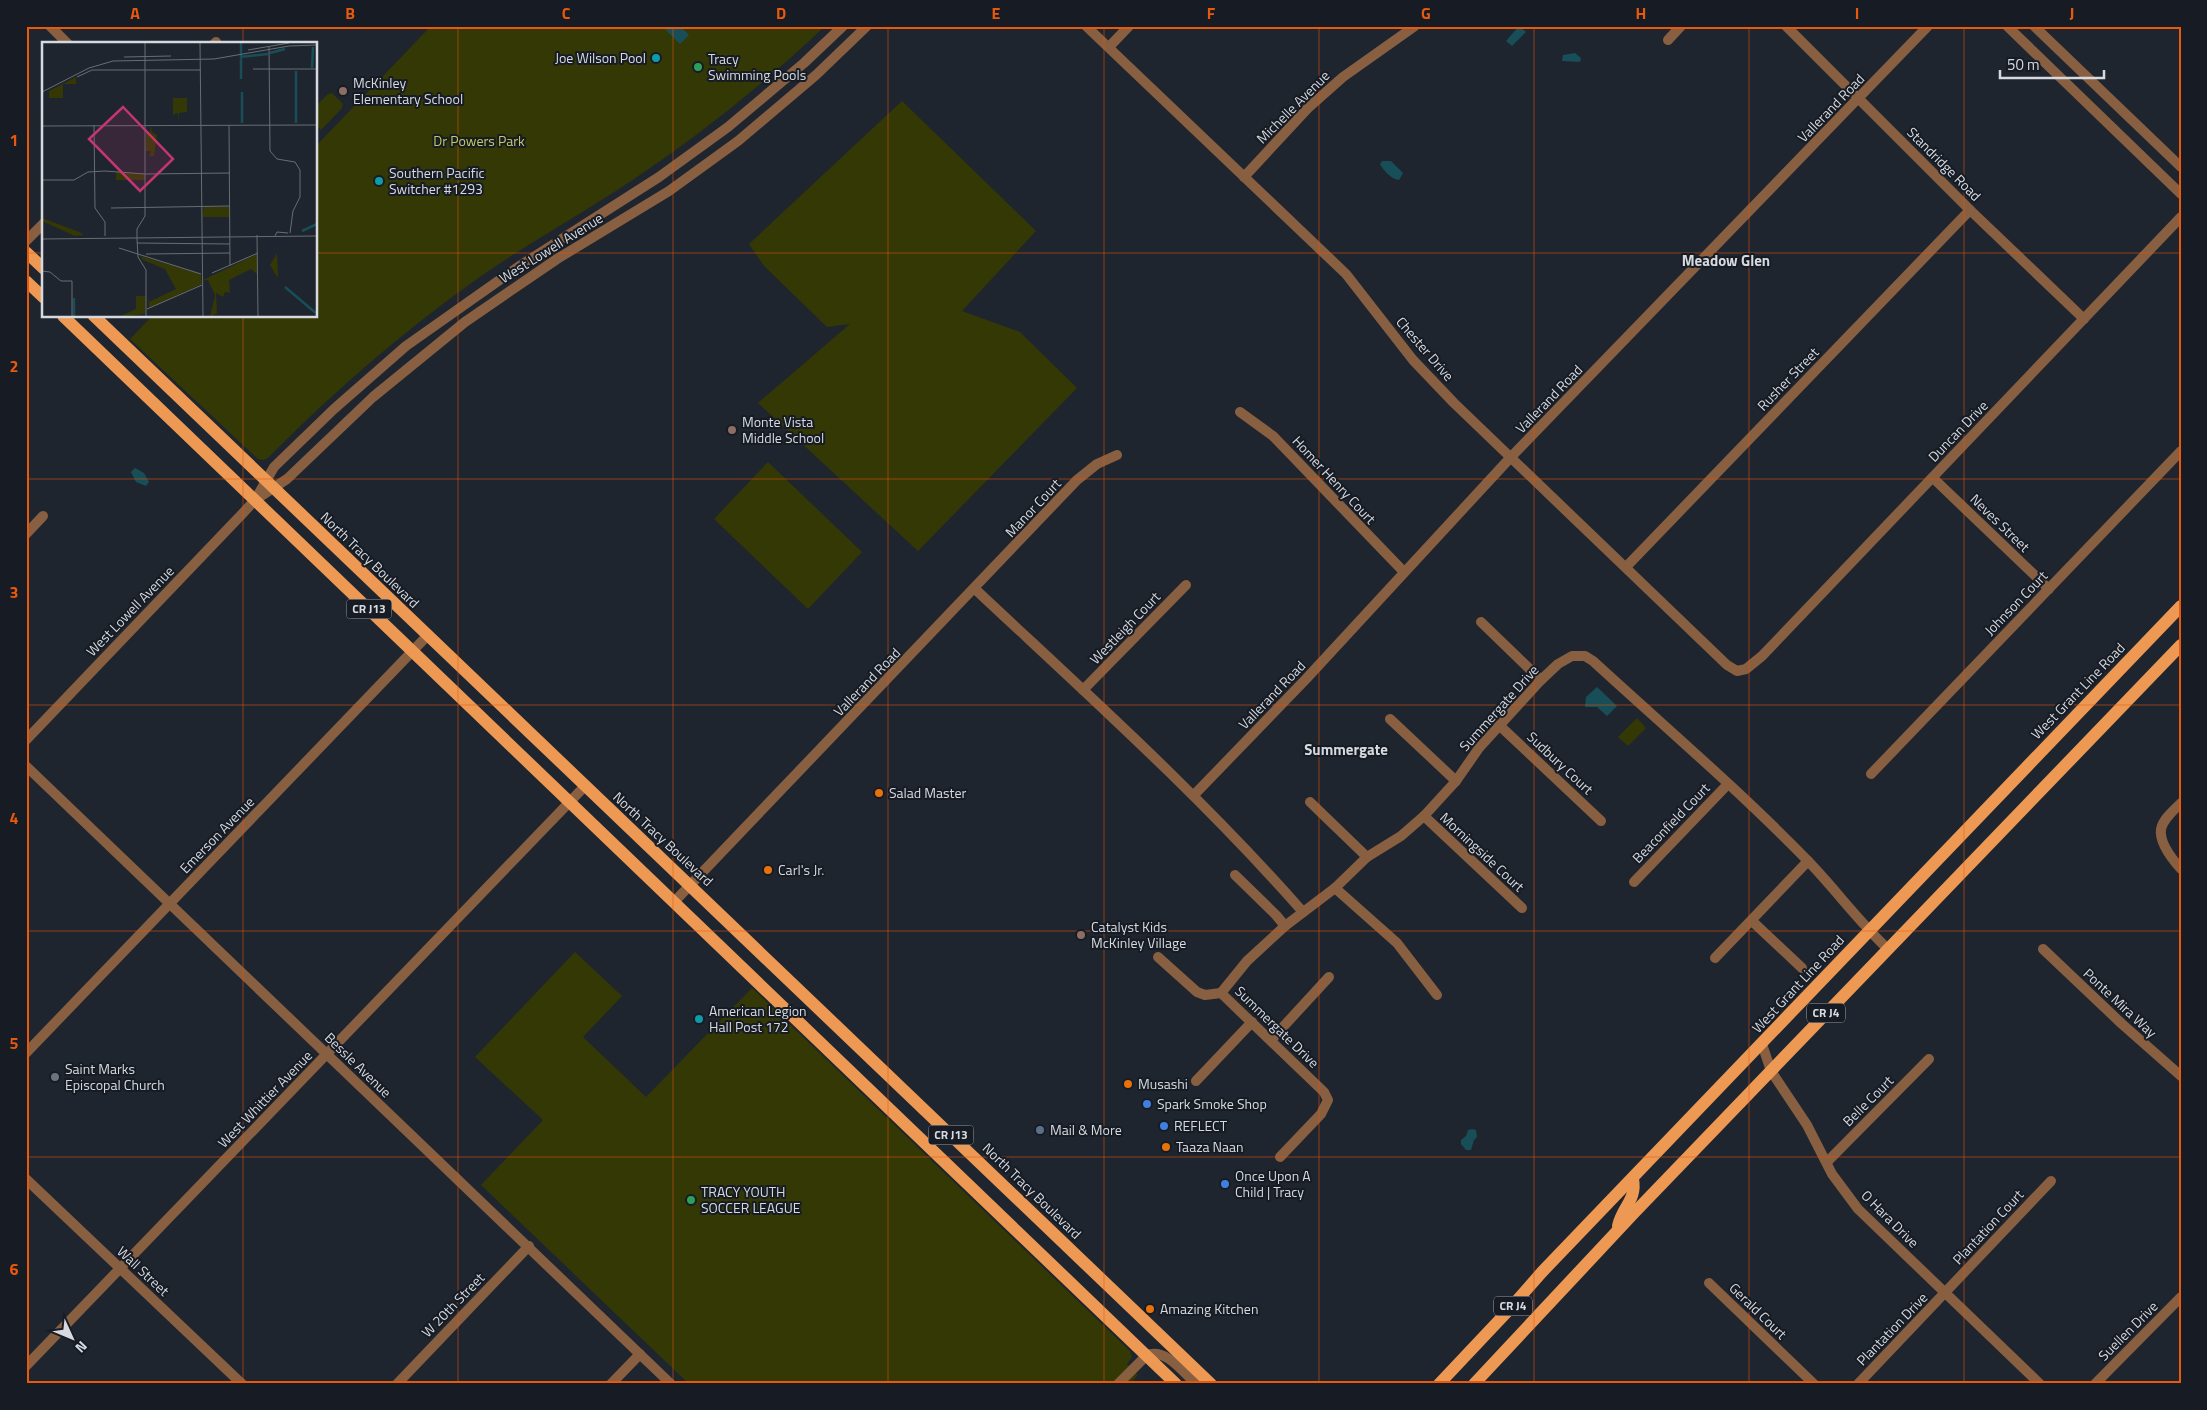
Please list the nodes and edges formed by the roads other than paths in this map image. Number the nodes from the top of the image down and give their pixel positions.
1 (50, 26) edge
2 (843, 26) edge
3 (867, 26) edge
4 (1086, 26) edge
5 (1129, 26) edge
6 (1415, 26) edge
7 (1681, 26) edge
8 (1786, 26) edge
9 (1928, 26) edge
10 (2007, 26) edge
11 (2034, 26) edge
12 (1668, 40) dead end
13 (66, 42) edge
14 (1109, 47) junction
15 (1860, 98) junction
16 (2181, 167) edge
17 (1244, 177) junction
18 (2181, 194) edge
19 (1970, 210) junction
20 (2181, 217) edge
21 (42, 225) edge
22 (26, 241) edge
23 (26, 252) edge
24 (42, 266) edge
25 (26, 281) edge
26 (42, 296) edge
27 (65, 318) edge
28 (96, 318) edge
29 (2084, 319) junction
30 (1240, 412) dead end
31 (2181, 451) edge
32 (1117, 455) dead end
33 (1511, 457) junction
34 (1933, 478) junction
35 (270, 485) junction
36 (254, 500) junction
37 (43, 516) dead end
38 (26, 534) edge
39 (1626, 568) junction
40 (1404, 572) junction
41 (1186, 585) dead end
42 (2049, 588) junction
43 (976, 589) junction
44 (2181, 606) edge
45 (1481, 622) dead end
46 (427, 636) junction
47 (2181, 645) edge
48 (412, 651) junction
49 (1754, 663) joint
50 (1541, 680) junction
51 (1083, 690) junction
52 (1390, 719) dead end
53 (1499, 725) junction
54 (26, 740) edge
55 (26, 766) edge
56 (1871, 774) dead end
57 (1456, 781) junction
58 (1728, 784) junction
59 (585, 786) junction
60 (1194, 796) junction
61 (570, 802) junction
62 (1310, 802) dead end
63 (2181, 803) edge
64 (1424, 816) junction
65 (1602, 820) dead end
66 (1367, 857) junction
67 (1808, 861) junction
68 (2181, 869) edge
69 (1235, 875) dead end
70 (1634, 882) dead end
71 (690, 886) junction
72 (1335, 888) junction
73 (674, 902) junction
74 (170, 904) junction
75 (1522, 908) dead end
76 (1303, 912) junction
77 (1752, 921) junction
78 (1285, 926) junction
79 (1869, 930) junction
80 (1888, 949) junction
81 (2043, 949) dead end
82 (1158, 957) dead end
83 (1715, 958) dead end
84 (1802, 968) dead end
85 (1329, 977) dead end
86 (1221, 993) junction
87 (1437, 995) dead end
88 (1252, 1022) junction
89 (1271, 1040) junction
90 (1762, 1044) junction
91 (26, 1053) edge
92 (327, 1054) junction
93 (1929, 1059) dead end
94 (1771, 1071) junction
95 (2181, 1076) edge
96 (1196, 1081) dead end
97 (1280, 1157) dead end
98 (1827, 1162) junction
99 (26, 1179) edge
100 (1633, 1179) junction
101 (2051, 1181) dead end
102 (1617, 1231) junction
103 (529, 1246) junction
104 (120, 1269) junction
105 (1710, 1283) dead end
106 (1946, 1293) junction
107 (2181, 1297) edge
108 (640, 1354) junction
109 (1147, 1355) junction
110 (26, 1366) edge
111 (242, 1384) edge
112 (397, 1384) edge
113 (611, 1384) edge
114 (671, 1384) edge
115 (1118, 1384) edge
116 (1176, 1384) edge
117 (1196, 1384) edge
118 (1211, 1384) edge
119 (1439, 1384) edge
120 (1474, 1384) edge
121 (1814, 1384) edge
122 (1858, 1384) edge
123 (2040, 1384) edge
124 (2095, 1384) edge

1 - 13 street
2 - 35 street, West Lowell Avenue
3 - 35 street, West Lowell Avenue
4 - 14 street, Chester Drive
5 - 14 street
6 - 17 street, Michelle Avenue
7 - 12 street
8 - 15 street, Standridge Road
9 - 15 street, Vallerand Road
10 - 18 street
11 - 16 street
14 - 17 street, Chester Drive
15 - 19 street, Standridge Road
15 - 33 street, Vallerand Road
17 - 33 street, Chester Drive
19 - 29 street, Standridge Road
19 - 39 street, Rusher Street
20 - 29 street, Duncan Drive
21 - 22 street
23 - 24 main road
25 - 26 main road
27 - 36 main road, CR J13
28 - 35 main road, North Tracy Boulevard / CR J13
29 - 34 street, Duncan Drive
30 - 40 street, Homer Henry Court
31 - 42 street, Johnson Court
32 - 43 street, Manor Court
33 - 39 street, Chester Drive
33 - 40 street, Vallerand Road
34 - 42 street, Neves Street
34 - 49 street, Duncan Drive
35 - 36 street, West Lowell Avenue
35 - 46 main road, North Tracy Boulevard / CR J13
36 - 48 main road, CR J13
36 - 54 street, West Lowell Avenue
37 - 38 street
39 - 49 street, Chester Drive
40 - 60 street, Vallerand Road
41 - 51 street, Westleigh Court
42 - 56 street, Johnson Court
43 - 51 street
43 - 71 street, Vallerand Road
44 - 79 main road, West Grant Line Road / CR J4
45 - 50 street
46 - 48 street, Emerson Avenue
46 - 59 main road, North Tracy Boulevard / CR J13
47 - 80 main road, CR J4
48 - 61 main road, CR J13
48 - 74 street, Emerson Avenue
50 - 53 street, Summergate Drive
50 - 58 street, Summergate Drive
51 - 60 street
52 - 57 street
53 - 57 street, Summergate Drive
53 - 65 street, Sudbury Court
55 - 74 street, Bessle Avenue
57 - 64 street, Summergate Drive
58 - 67 street, Summergate Drive
58 - 70 street, Beaconfield Court
59 - 61 street, West Whittier Avenue
59 - 71 main road, North Tracy Boulevard / CR J13
60 - 76 street
61 - 73 main road, CR J13
61 - 92 street, West Whittier Avenue
62 - 66 street
63 - 68 street
64 - 66 street, Summergate Drive
64 - 75 street, Morningside Court
66 - 72 street, Summergate Drive
67 - 77 street
67 - 79 street, Summergate Drive
69 - 78 street
71 - 73 street, Vallerand Road
71 - 118 main road, North Tracy Boulevard / CR J13
72 - 76 street, Summergate Drive
72 - 87 street
73 - 109 main road, CR J13
74 - 91 street, Emerson Avenue
74 - 92 street, Bessle Avenue
76 - 78 street, Summergate Drive
77 - 83 street
77 - 84 street
78 - 86 street, Summergate Drive
79 - 80 street, Summergate Drive
79 - 90 main road, West Grant Line Road / CR J4
80 - 94 main road, CR J4
81 - 95 street, Ponte Mira Way
82 - 86 street
85 - 89 street
86 - 88 street, Summergate Drive
88 - 89 street, Summergate Drive
88 - 96 street
89 - 97 street, Summergate Drive
90 - 94 street, O Hara Drive
90 - 100 main road, West Grant Line Road / CR J4
92 - 103 street, Bessle Avenue
92 - 104 street, West Whittier Avenue
93 - 98 street, Belle Court
94 - 98 street, O Hara Drive
94 - 102 main road, CR J4
98 - 106 street, O Hara Drive
99 - 104 street, Wall Street
100 - 102 main road
100 - 119 main road, West Grant Line Road / CR J4
101 - 106 street, Plantation Court
102 - 120 main road, CR J4
103 - 108 street, Bessle Avenue
103 - 112 street, W 20th Street
104 - 110 street, West Whittier Avenue
104 - 111 street, Wall Street
105 - 121 street, Gerald Court
106 - 122 street, Plantation Drive
106 - 123 street, O Hara Drive
107 - 124 street, Suellen Drive
108 - 113 street
108 - 114 street, Bessle Avenue
109 - 115 street
109 - 116 main road, CR J13
109 - 117 street

